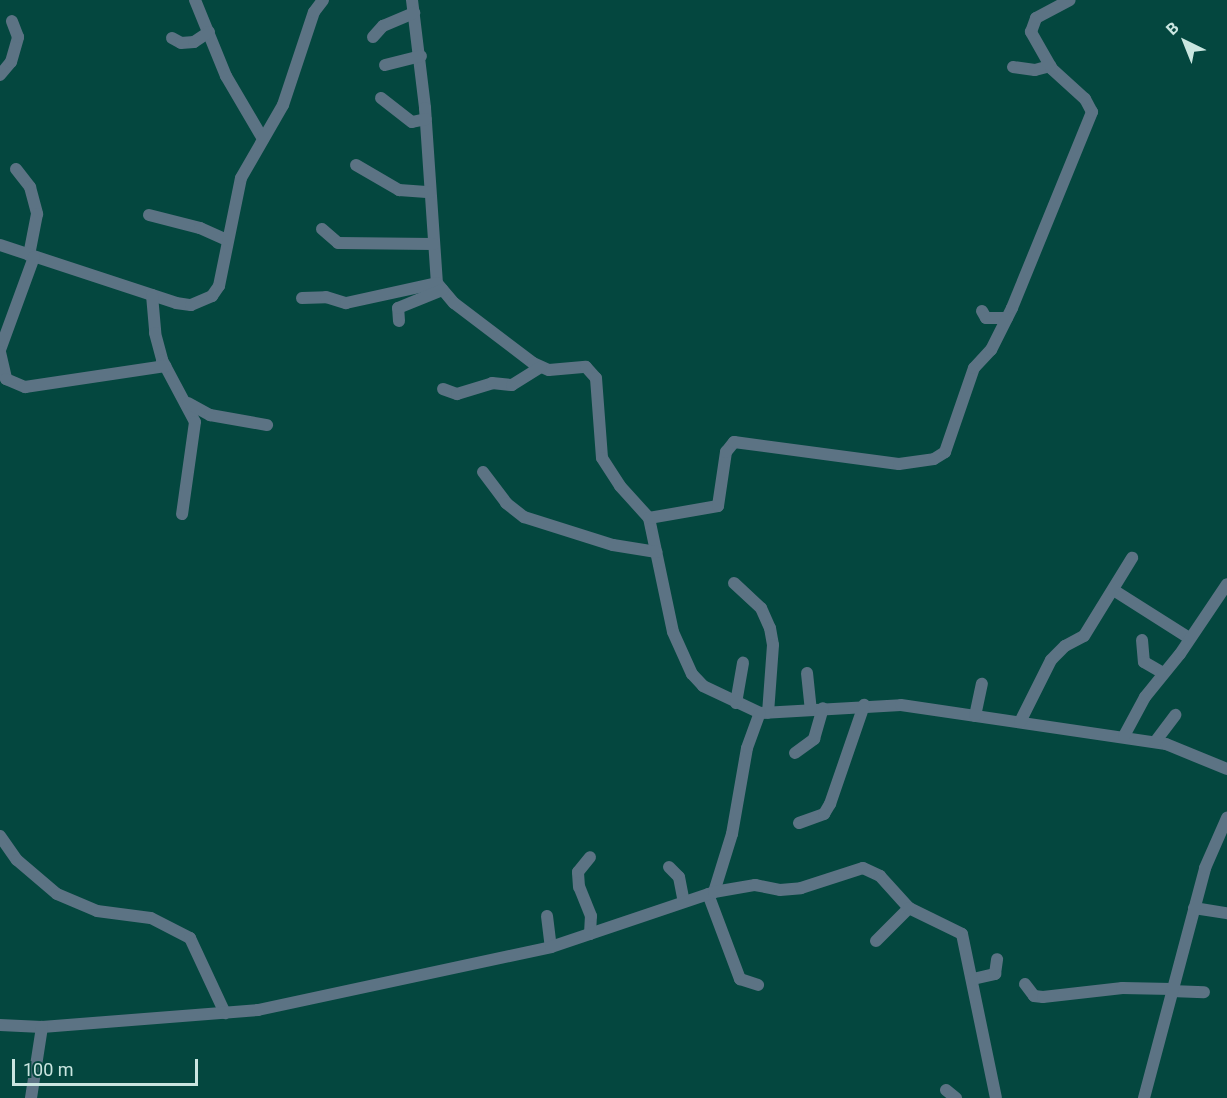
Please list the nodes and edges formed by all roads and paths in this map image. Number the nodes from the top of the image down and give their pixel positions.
1 (195, 0) edge
2 (323, 0) edge
3 (412, 0) edge
4 (1071, 0) edge
5 (414, 13) junction
6 (12, 21) dead end
7 (209, 32) junction
8 (373, 37) dead end
9 (172, 38) dead end
10 (420, 56) junction
11 (385, 65) dead end
12 (1050, 66) junction
13 (1013, 67) dead end
14 (0, 75) edge
15 (381, 98) dead end
16 (426, 119) junction
17 (263, 139) junction
18 (356, 165) dead end
19 (16, 169) dead end
20 (430, 192) junction
21 (149, 215) dead end
22 (322, 229) dead end
23 (227, 240) junction
24 (433, 244) junction
25 (0, 245) edge
26 (31, 256) junction
27 (440, 286) junction
28 (152, 296) junction
29 (302, 298) dead end
30 (982, 311) dead end
31 (1007, 318) junction
32 (399, 321) dead end
33 (0, 351) edge
34 (165, 366) junction
35 (541, 367) junction
36 (443, 388) dead end
37 (187, 403) junction
38 (267, 425) dead end
39 (483, 472) dead end
40 (182, 514) dead end
41 (649, 518) junction
42 (656, 552) junction
43 (1132, 558) dead end
44 (734, 583) dead end
45 (1227, 584) edge
46 (1115, 591) junction
47 (1190, 638) junction
48 (1142, 640) dead end
49 (743, 663) dead end
50 (807, 673) dead end
51 (1163, 673) junction
52 (982, 684) dead end
53 (736, 703) junction
54 (864, 705) junction
55 (817, 709) junction
56 (764, 713) junction
57 (1174, 715) dead end
58 (975, 716) junction
59 (1020, 722) junction
60 (1124, 735) junction
61 (1155, 742) junction
62 (795, 753) dead end
63 (1227, 769) edge
64 (1227, 818) edge
65 (799, 823) dead end
66 (0, 836) edge
67 (590, 857) dead end
68 (669, 867) dead end
69 (711, 893) junction
70 (684, 902) junction
71 (909, 908) junction
72 (1194, 908) junction
73 (1227, 913) edge
74 (547, 916) dead end
75 (590, 934) junction
76 (876, 941) dead end
77 (551, 947) junction
78 (997, 959) dead end
79 (973, 979) junction
80 (758, 984) dead end
81 (1025, 984) dead end
82 (1172, 990) junction
83 (1203, 992) dead end
84 (225, 1013) junction
85 (0, 1026) edge
86 (42, 1027) junction
87 (31, 1098) edge
88 (996, 1098) edge
89 (1144, 1098) edge

1 - 7 street
2 - 17 street
3 - 5 street
4 - 12 street
5 - 8 street
5 - 10 street
6 - 14 street
7 - 9 street
7 - 17 street
10 - 11 street
10 - 16 street
12 - 13 street
12 - 31 street
15 - 16 street
16 - 20 street
17 - 23 street
18 - 20 street
19 - 26 street
20 - 24 street
21 - 23 street
22 - 24 street
23 - 28 street
24 - 27 street
25 - 26 street
26 - 28 street
26 - 33 street
27 - 29 street
27 - 32 street
27 - 35 street
28 - 34 street
30 - 31 street
31 - 41 street
33 - 34 street
34 - 37 street
35 - 36 street
35 - 41 street
37 - 38 street
37 - 40 street
39 - 42 street
41 - 42 street
42 - 53 street
43 - 46 street
44 - 56 street
45 - 47 street
46 - 47 street
46 - 59 street
47 - 51 street
48 - 51 street
49 - 53 street
50 - 55 street
51 - 60 street
52 - 58 street
53 - 56 street
54 - 55 street
54 - 58 street
54 - 65 street
55 - 56 street
55 - 62 street
56 - 69 street
57 - 61 street
58 - 59 street
59 - 60 street
60 - 61 street
61 - 63 street
64 - 72 street
66 - 84 street
67 - 75 street
68 - 70 street
69 - 70 street
69 - 71 street
69 - 80 street
70 - 75 street
71 - 76 street
71 - 79 street
72 - 73 street
72 - 82 street
74 - 77 street
75 - 77 street
77 - 84 street
78 - 79 street
79 - 88 street
81 - 82 street
82 - 83 street
82 - 89 street
84 - 86 street
85 - 86 street
86 - 87 street

